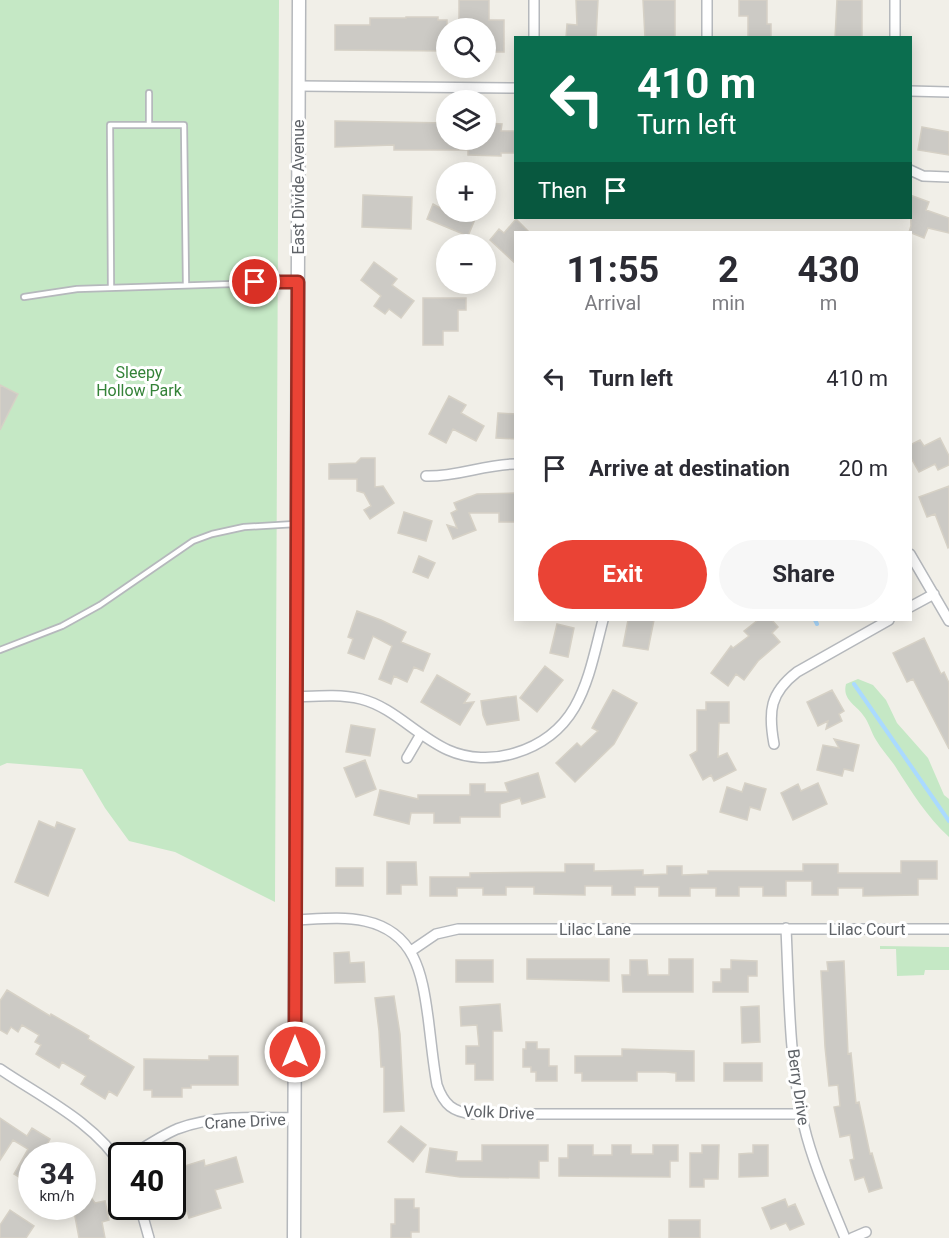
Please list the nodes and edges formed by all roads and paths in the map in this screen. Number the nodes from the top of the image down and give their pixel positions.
1 (299, 0) edge
2 (534, 0) edge
3 (707, 0) edge
4 (895, 0) edge
5 (534, 36) edge
6 (707, 36) edge
7 (895, 36) edge
8 (299, 86) junction
9 (514, 88) edge
10 (912, 91) edge
11 (949, 92) edge
12 (149, 93) dead end
13 (149, 125) junction
14 (912, 171) edge
15 (949, 177) edge
16 (298, 282) junction
17 (186, 285) junction
18 (111, 288) junction
19 (24, 297) dead end
20 (514, 464) edge
21 (426, 476) dead end
22 (298, 524) junction
23 (912, 557) edge
24 (933, 594) junction
25 (912, 606) edge
26 (603, 621) edge
27 (887, 621) edge
28 (949, 621) edge
29 (0, 650) edge
30 (297, 697) junction
31 (421, 734) junction
32 (774, 744) dead end
33 (407, 758) dead end
34 (296, 920) junction
35 (786, 928) junction
36 (949, 929) edge
37 (411, 951) junction
38 (0, 1069) edge
39 (801, 1114) junction
40 (295, 1118) junction
41 (154, 1142) edge
42 (108, 1150) edge
43 (144, 1220) edge
44 (866, 1232) dead end
45 (149, 1238) edge
46 (294, 1238) edge
47 (845, 1238) edge
48 (852, 1238) edge

1 - 8 street, East Divide Avenue
2 - 5 street
3 - 6 street
4 - 7 street
8 - 9 street
8 - 16 street, East Divide Avenue
10 - 11 street
12 - 13 lane
13 - 17 lane
13 - 18 lane
14 - 15 street
16 - 17 lane
16 - 22 street, East Divide Avenue
17 - 18 lane
18 - 19 lane
20 - 21 street
22 - 29 lane
22 - 30 street, East Divide Avenue
23 - 24 street
24 - 25 street
24 - 28 street
26 - 31 street
27 - 32 street
30 - 31 street
30 - 34 street, East Divide Avenue
31 - 33 street
34 - 37 street, Volk Drive
34 - 40 street, East Divide Avenue
35 - 36 street, Lilac Court
35 - 37 street, Lilac Lane
35 - 39 street, Berry Drive
37 - 39 street, Volk Drive
38 - 42 street
39 - 47 street, Berry Drive
40 - 41 street, Crane Drive
40 - 46 street, East Divide Avenue
43 - 45 street
44 - 48 street

